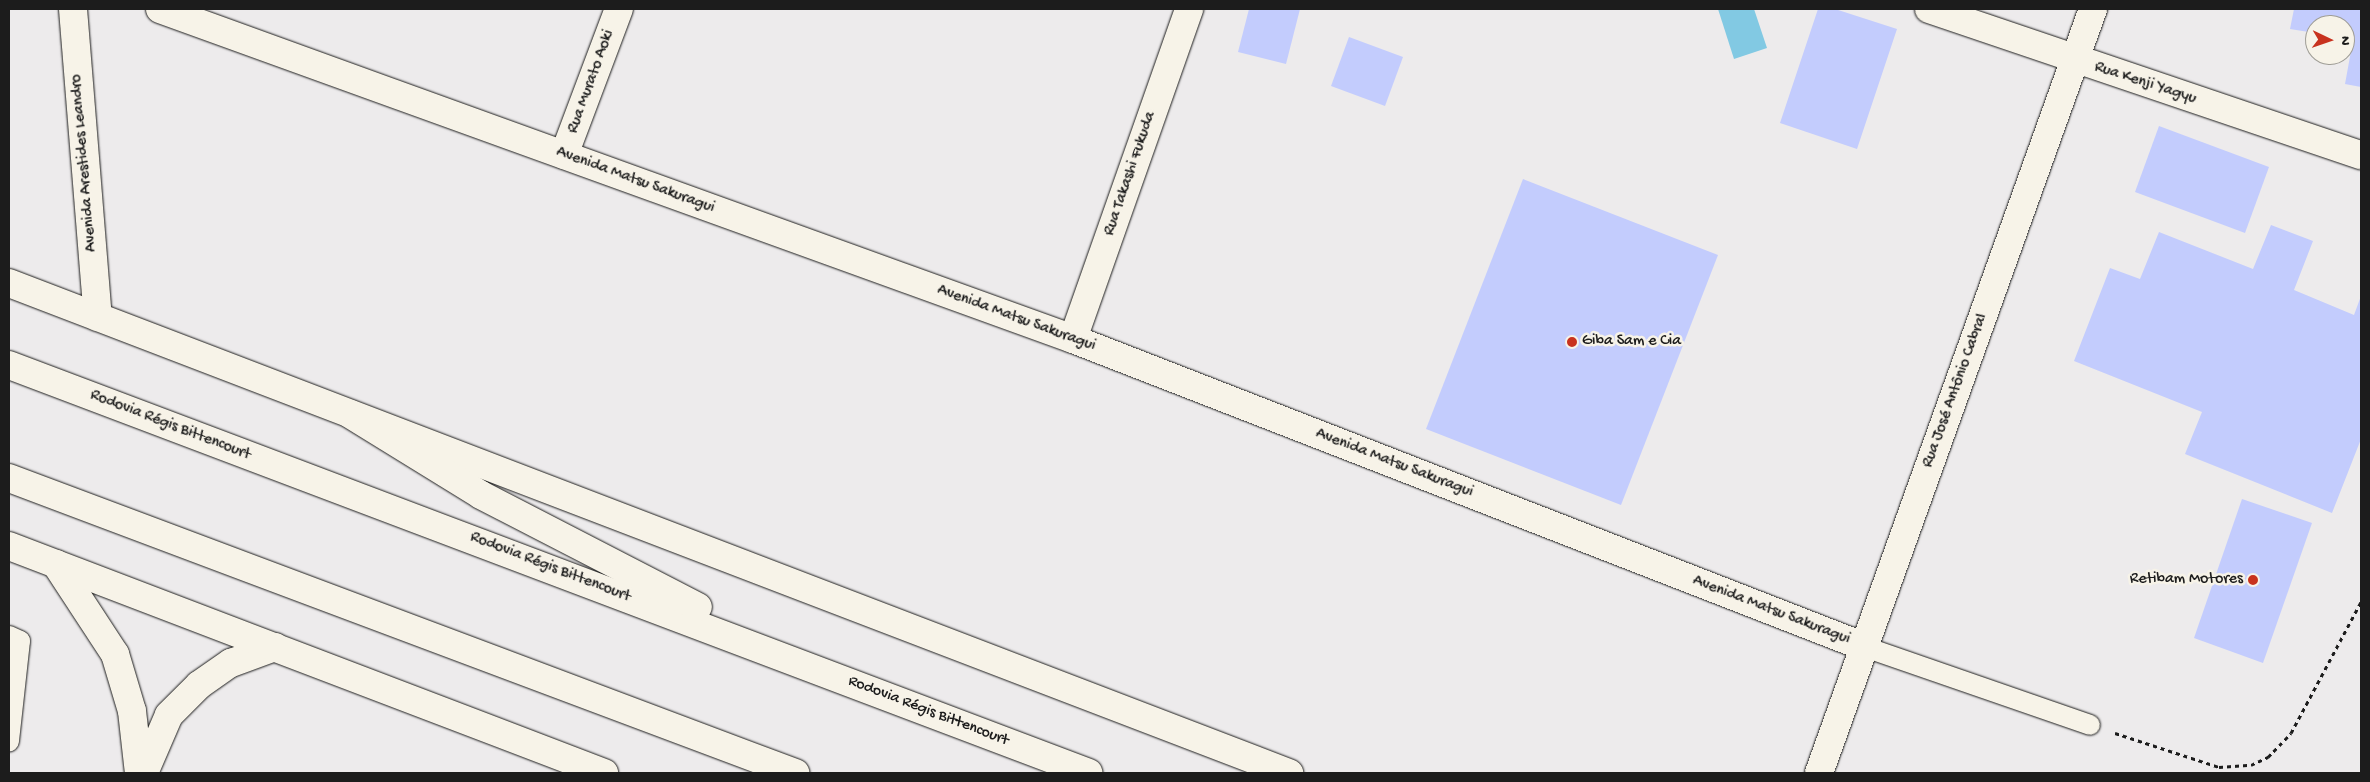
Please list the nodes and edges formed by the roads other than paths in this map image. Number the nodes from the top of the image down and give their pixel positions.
1 (73, 9) edge
2 (160, 9) edge
3 (618, 9) edge
4 (1929, 9) edge
5 (2093, 9) edge
6 (1184, 12) edge
7 (2074, 61) junction
8 (564, 155) junction
9 (2361, 155) edge
10 (9, 284) edge
11 (98, 318) junction
12 (1073, 339) junction
13 (9, 365) edge
14 (350, 414) junction
15 (9, 478) edge
16 (9, 546) edge
17 (56, 564) junction
18 (9, 636) edge
19 (276, 647) junction
20 (1865, 647) junction
21 (849, 682) junction
22 (2090, 725) road end
23 (9, 741) edge
24 (139, 773) edge
25 (144, 773) edge
26 (604, 773) edge
27 (795, 773) edge
28 (1090, 773) edge
29 (1289, 773) edge
30 (1819, 773) edge

1 - 11 main road, Avenida Arestides Leandro
2 - 8 main road, Avenida Matsu Sakuragui
3 - 8 main road, Rua Murato Aoki
4 - 7 main road, Rua Kenji Yagyu
5 - 7 main road, Rua José Antônio Cabral
6 - 12 main road, Rua Takashi Fukuda
7 - 9 main road, Rua Kenji Yagyu
7 - 20 main road, Rua José Antônio Cabral
8 - 12 main road, Avenida Matsu Sakuragui
10 - 11 main road
11 - 14 main road
12 - 20 main road, Avenida Matsu Sakuragui
13 - 21 main road, Rodovia Régis Bittencourt
14 - 21 main road
14 - 29 main road
15 - 27 main road
16 - 17 main road
17 - 19 main road
17 - 24 main road
18 - 23 lane
19 - 25 main road
19 - 26 main road
20 - 22 lane
20 - 30 main road, Rua José Antônio Cabral
21 - 28 main road, Rodovia Régis Bittencourt

